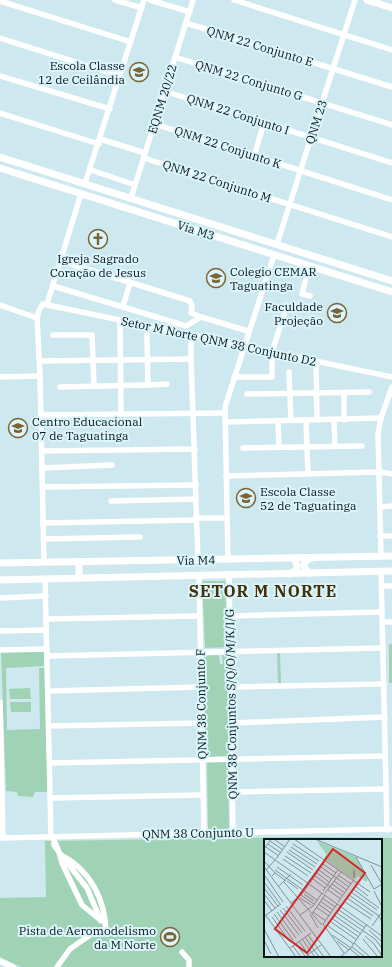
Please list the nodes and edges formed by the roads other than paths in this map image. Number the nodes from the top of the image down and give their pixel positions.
1 (115, 0) edge
2 (144, 0) edge
3 (150, 0) edge
4 (193, 0) edge
5 (234, 0) edge
6 (355, 0) edge
7 (367, 0) edge
8 (0, 1) edge
9 (142, 8) junction
10 (392, 8) edge
11 (190, 12) junction
12 (186, 23) junction
13 (344, 35) junction
14 (0, 38) edge
15 (131, 42) junction
16 (392, 50) edge
17 (175, 57) junction
18 (333, 69) junction
19 (0, 76) edge
20 (120, 76) junction
21 (392, 87) edge
22 (164, 91) junction
23 (322, 104) junction
24 (110, 110) junction
25 (0, 113) edge
26 (264, 123) junction
27 (155, 124) junction
28 (392, 125) edge
29 (311, 138) junction
30 (99, 141) junction
31 (0, 156) edge
32 (144, 156) junction
33 (254, 156) junction
34 (392, 163) edge
35 (0, 168) edge
36 (91, 170) junction
37 (301, 171) junction
38 (41, 181) junction
39 (76, 181) junction
40 (85, 183) junction
41 (135, 185) junction
42 (81, 194) junction
43 (131, 198) junction
44 (392, 200) edge
45 (290, 205) junction
46 (172, 211) junction
47 (140, 212) junction
48 (392, 237) edge
49 (230, 241) junction
50 (267, 242) junction
51 (277, 244) junction
52 (274, 255) junction
53 (286, 258) junction
54 (321, 258) junction
55 (61, 261) junction
56 (309, 266) junction
57 (392, 281) edge
58 (130, 283) junction
59 (392, 284) edge
60 (53, 286) junction
61 (380, 288) junction
62 (392, 292) edge
63 (310, 296) dead end
64 (47, 304) junction
65 (0, 305) edge
66 (287, 305) dead end
67 (123, 306) junction
68 (191, 313) junction
69 (201, 317) junction
70 (37, 318) junction
71 (120, 320) junction
72 (186, 326) junction
73 (248, 331) junction
74 (53, 335) dead end
75 (147, 335) dead end
76 (191, 335) junction
77 (244, 346) junction
78 (272, 352) junction
79 (147, 358) junction
80 (93, 359) junction
81 (121, 359) junction
82 (190, 359) junction
83 (40, 361) junction
84 (316, 361) junction
85 (289, 372) dead end
86 (40, 376) junction
87 (0, 377) edge
88 (234, 377) junction
89 (392, 377) edge
90 (167, 384) dead end
91 (148, 385) junction
92 (94, 386) junction
93 (121, 386) junction
94 (60, 387) dead end
95 (392, 387) edge
96 (370, 392) dead end
97 (317, 393) junction
98 (344, 393) junction
99 (247, 394) dead end
100 (290, 394) junction
101 (194, 413) junction
102 (224, 413) junction
103 (121, 414) junction
104 (41, 416) junction
105 (381, 418) junction
106 (291, 420) junction
107 (306, 420) junction
108 (317, 420) junction
109 (334, 420) junction
110 (344, 420) junction
111 (278, 421) junction
112 (224, 422) junction
113 (307, 446) junction
114 (335, 446) junction
115 (362, 446) dead end
116 (279, 447) junction
117 (243, 448) dead end
118 (194, 449) junction
119 (42, 451) junction
120 (112, 465) dead end
121 (42, 468) junction
122 (380, 472) junction
123 (308, 474) junction
124 (392, 474) edge
125 (226, 476) junction
126 (196, 485) junction
127 (43, 487) junction
128 (196, 499) junction
129 (111, 501) dead end
130 (380, 506) junction
131 (392, 506) edge
132 (227, 518) junction
133 (196, 519) junction
134 (43, 523) junction
135 (380, 536) junction
136 (392, 536) edge
137 (140, 537) dead end
138 (44, 539) junction
139 (381, 556) junction
140 (392, 556) edge
141 (293, 558) junction
142 (312, 558) junction
143 (198, 560) junction
144 (228, 560) junction
145 (44, 562) junction
146 (0, 563) edge
147 (79, 563) junction
148 (392, 571) edge
149 (381, 572) junction
150 (309, 573) junction
151 (290, 574) junction
152 (199, 575) junction
153 (229, 575) junction
154 (79, 578) junction
155 (45, 579) junction
156 (0, 580) edge
157 (382, 586) junction
158 (392, 586) edge
159 (46, 596) junction
160 (0, 598) edge
161 (382, 612) junction
162 (198, 616) junction
163 (229, 616) junction
164 (46, 619) junction
165 (383, 622) junction
166 (392, 622) edge
167 (46, 630) junction
168 (0, 631) edge
169 (383, 648) junction
170 (46, 649) junction
171 (0, 650) edge
172 (200, 652) junction
173 (230, 652) junction
174 (47, 656) junction
175 (384, 684) junction
176 (231, 687) junction
177 (201, 688) junction
178 (48, 691) junction
179 (0, 702) edge
180 (385, 718) junction
181 (202, 723) junction
182 (232, 723) junction
183 (49, 726) junction
184 (0, 728) edge
185 (0, 741) edge
186 (385, 756) junction
187 (203, 759) junction
188 (233, 759) junction
189 (50, 763) junction
190 (1, 764) edge
191 (386, 789) junction
192 (233, 792) junction
193 (202, 794) junction
194 (51, 798) junction
195 (1, 800) edge
196 (390, 830) edge
197 (204, 833) junction
198 (233, 833) junction
199 (51, 837) junction
200 (2, 838) edge
201 (61, 855) junction
202 (100, 918) junction
203 (93, 933) dead end
204 (182, 952) dead end
205 (0, 961) edge
206 (14, 967) edge
207 (57, 967) edge
208 (189, 967) edge

1 - 9 street
2 - 9 street
3 - 11 street
4 - 11 street, EQNM 20/22
5 - 13 street
6 - 13 street, QNM 23
7 - 10 main road
8 - 15 street
9 - 15 street
11 - 12 street, EQNM 20/22
12 - 17 street, EQNM 20/22
12 - 18 street, QNM 22 Conjunto E
13 - 16 street
13 - 18 street, QNM 23
14 - 20 street
15 - 20 street
17 - 22 street, EQNM 20/22
17 - 23 street, QNM 22 Conjunto G
18 - 21 street, QNM 22 Conjunto E
18 - 23 street, QNM 23
19 - 24 street
20 - 24 street
22 - 26 street, QNM 22 Conjunto I
22 - 27 street, EQNM 20/22
23 - 28 street, QNM 22 Conjunto G
23 - 29 street, QNM 23
24 - 30 street
25 - 30 street, QNM 22 Conjunto M
26 - 29 street, QNM 22 Conjunto I
26 - 33 street
27 - 32 street, EQNM 20/22
27 - 33 street, QNM 22 Conjunto K
29 - 34 street, QNM 22 Conjunto I
29 - 37 street, QNM 23
30 - 32 street, QNM 22 Conjunto M
30 - 36 street
31 - 39 main road
32 - 41 street, EQNM 20/22
32 - 45 street, QNM 22 Conjunto M
33 - 37 street, QNM 22 Conjunto K
35 - 38 main road, Via M3
36 - 40 street
36 - 41 street
37 - 44 street, QNM 22 Conjunto K
37 - 45 street, QNM 23
38 - 39 main road
38 - 42 main road, Via M3
39 - 40 main road
40 - 43 main road
41 - 43 street, EQNM 20/22
42 - 47 main road, Via M3
42 - 55 street
43 - 46 main road
45 - 48 street, QNM 22 Conjunto M
45 - 51 street, QNM 23
46 - 47 main road
46 - 50 main road
47 - 49 main road, Via M3
49 - 50 main road
49 - 52 main road, Via M3
50 - 51 main road
51 - 54 main road
52 - 53 main road, Via M3
52 - 73 street
53 - 54 main road
53 - 56 main road, Via M3
54 - 57 main road
55 - 58 street
55 - 60 street
56 - 61 main road, Via M3
56 - 63 street
58 - 67 street
58 - 68 street
59 - 61 main road
60 - 64 street
60 - 67 street
61 - 62 main road, Via M3
64 - 70 street
64 - 71 street, Setor M Norte QNM 38 Conjunto D2
65 - 70 street
66 - 78 street
67 - 72 street
68 - 69 street
68 - 72 street
69 - 72 street
69 - 73 street
70 - 83 street
71 - 76 street, Setor M Norte QNM 38 Conjunto D2
71 - 81 street
73 - 77 street
74 - 80 street
75 - 79 street
76 - 77 street, Setor M Norte QNM 38 Conjunto D2
76 - 82 street
77 - 78 street, Setor M Norte QNM 38 Conjunto D2
77 - 88 street
78 - 84 street, Setor M Norte QNM 38 Conjunto D2
78 - 88 street
79 - 81 street
79 - 82 street
79 - 91 street
80 - 81 street
80 - 83 street
80 - 92 street
81 - 93 street
82 - 101 street
83 - 86 street
84 - 89 street, Setor M Norte QNM 38 Conjunto D2
84 - 97 street
85 - 100 street
86 - 87 street
86 - 104 street
88 - 102 street
90 - 91 street
91 - 93 street
92 - 93 street
92 - 94 street
93 - 103 street
95 - 105 street
96 - 98 street
97 - 98 street
97 - 100 street
97 - 108 street
98 - 110 street
99 - 100 street
100 - 106 street
101 - 102 street
101 - 103 street
101 - 118 street
102 - 112 street
103 - 104 street
104 - 119 street
105 - 110 street
105 - 122 street
106 - 107 street
106 - 111 street
107 - 108 street
107 - 113 street
108 - 109 street
109 - 110 street
109 - 114 street
111 - 112 street
111 - 116 street
112 - 125 street
113 - 114 street
113 - 116 street
113 - 123 street
114 - 115 street
116 - 117 street
118 - 119 street
118 - 126 street
119 - 121 street
120 - 121 street
121 - 127 street
122 - 123 street
122 - 124 street
122 - 130 street
123 - 125 street
125 - 132 street
126 - 127 street
126 - 128 street
127 - 134 street
128 - 129 street
128 - 133 street
130 - 131 street
130 - 135 street
132 - 133 street
132 - 144 street
133 - 134 street
133 - 143 street
134 - 138 street
135 - 136 street
135 - 139 street
137 - 138 street
138 - 145 street
139 - 140 main road, Via M4
139 - 142 main road, Via M4
141 - 142 main road, Via M4
141 - 144 main road, Via M4
141 - 151 main road
142 - 150 main road
143 - 144 main road, Via M4
143 - 147 main road, Via M4
145 - 146 main road, Via M4
145 - 147 main road, Via M4
147 - 154 main road
148 - 149 main road
149 - 150 main road
149 - 157 street
150 - 151 main road
151 - 153 main road
152 - 153 main road
152 - 154 main road
152 - 162 street, QNM 38 Conjunto F
153 - 163 street, QNM 38 Conjuntos S/Q/O/M/K/I/G
154 - 155 main road
155 - 156 main road
155 - 159 street
157 - 158 street
157 - 161 street
159 - 160 street
159 - 164 street
161 - 163 street
161 - 165 street
162 - 164 street
162 - 172 street, QNM 38 Conjunto F
163 - 173 street, QNM 38 Conjuntos S/Q/O/M/K/I/G
164 - 167 street
165 - 166 street
165 - 169 street
167 - 168 street
167 - 170 street
169 - 173 street
169 - 175 street
170 - 171 street
170 - 174 street
172 - 173 street
172 - 174 street
172 - 177 street, QNM 38 Conjunto F
173 - 176 street, QNM 38 Conjuntos S/Q/O/M/K/I/G
174 - 178 street
175 - 176 street
175 - 180 street
176 - 182 street, QNM 38 Conjuntos S/Q/O/M/K/I/G
177 - 178 street
177 - 181 street, QNM 38 Conjunto F
178 - 183 street
179 - 184 street
180 - 182 street
180 - 186 street
181 - 183 street
181 - 187 street, QNM 38 Conjunto F
182 - 188 street, QNM 38 Conjuntos S/Q/O/M/K/I/G
183 - 189 street
184 - 185 street
185 - 190 street
186 - 188 street
186 - 191 street
187 - 188 street
187 - 189 street
187 - 193 street, QNM 38 Conjunto F
188 - 192 street, QNM 38 Conjuntos S/Q/O/M/K/I/G
189 - 194 street
190 - 195 street
191 - 192 street
191 - 196 street
192 - 198 street, QNM 38 Conjuntos S/Q/O/M/K/I/G
193 - 194 street
193 - 197 street, QNM 38 Conjunto F
194 - 199 street
195 - 200 street
196 - 198 street, QNM 38 Conjunto U
197 - 198 street, QNM 38 Conjunto U
197 - 199 street, QNM 38 Conjunto U
199 - 200 street, QNM 38 Conjunto U
201 - 202 street
201 - 202 street
201 - 202 street
203 - 207 street
204 - 208 street
205 - 206 street

